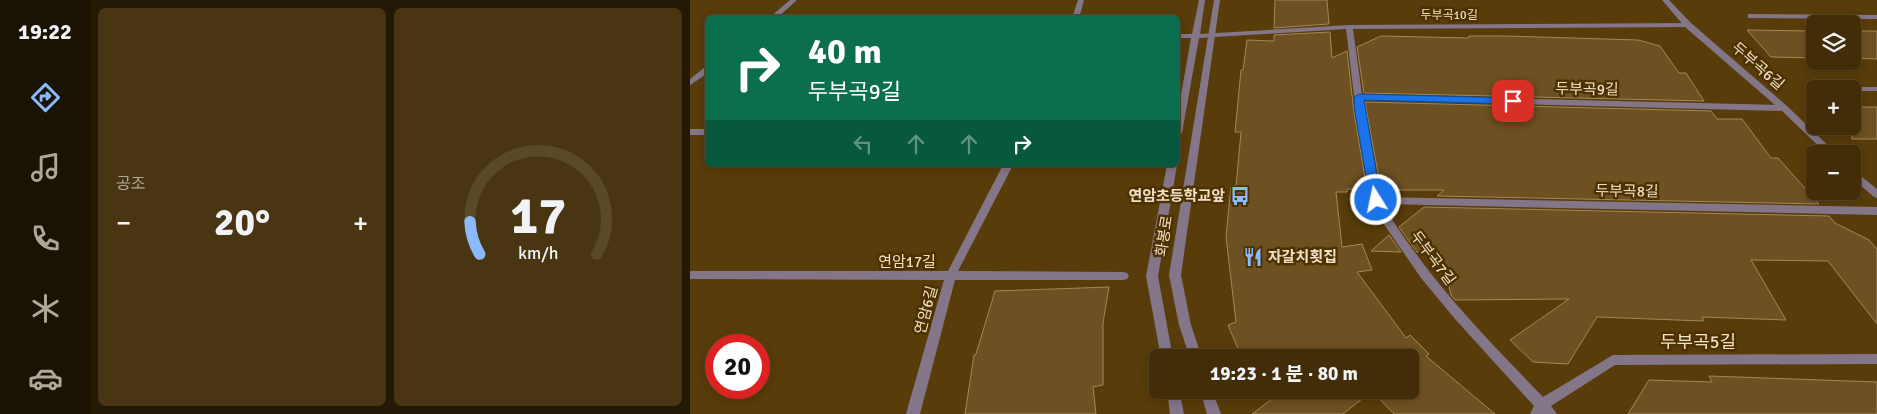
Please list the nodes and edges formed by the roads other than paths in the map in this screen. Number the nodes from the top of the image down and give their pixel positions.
1 (794, 0) edge
2 (1081, 0) edge
3 (1202, 0) edge
4 (1217, 0) edge
5 (1665, 0) edge
6 (776, 15) edge
7 (1076, 15) edge
8 (1751, 16) dead end
9 (1877, 17) edge
10 (1688, 25) junction
11 (1349, 27) junction
12 (1180, 36) edge
13 (1195, 36) junction
14 (1211, 36) junction
15 (705, 71) edge
16 (690, 82) edge
17 (1861, 89) edge
18 (1877, 89) edge
19 (1359, 97) junction
20 (1784, 108) junction
21 (1180, 122) edge
22 (690, 132) edge
23 (705, 132) edge
24 (1823, 145) edge
25 (1007, 167) edge
26 (1172, 167) edge
27 (1861, 180) edge
28 (1877, 195) edge
29 (1376, 200) junction
30 (1877, 211) edge
31 (690, 275) edge
32 (1123, 276) dead end
33 (950, 277) junction
34 (1165, 349) edge
35 (1193, 349) edge
36 (1877, 359) edge
37 (1174, 399) edge
38 (1209, 399) edge
39 (1543, 411) edge
40 (913, 414) edge
41 (1177, 414) edge
42 (1214, 414) edge

1 - 6 street
2 - 7 street
3 - 13 street
4 - 14 street, 화봉로
5 - 10 street, 두부곡6길
8 - 9 street
10 - 11 street, 두부곡10길
10 - 20 street, 두부곡6길
11 - 14 street, 두부곡10길
11 - 19 street, 두부곡7길
12 - 13 street, 두부곡10길
13 - 14 street, 두부곡10길
13 - 21 street
14 - 35 street, 화봉로
15 - 16 street
17 - 18 street
19 - 20 street, 두부곡9길
19 - 29 street, 두부곡7길
20 - 24 street, 두부곡6길
22 - 23 street
25 - 33 street, 연암6길
26 - 34 street
27 - 28 street
29 - 30 street, 두부곡8길
29 - 39 street, 두부곡7길
31 - 33 street, 연암17길
32 - 33 street, 연암17길
33 - 40 street, 연암6길
36 - 39 street, 두부곡5길
37 - 41 street
38 - 42 street

